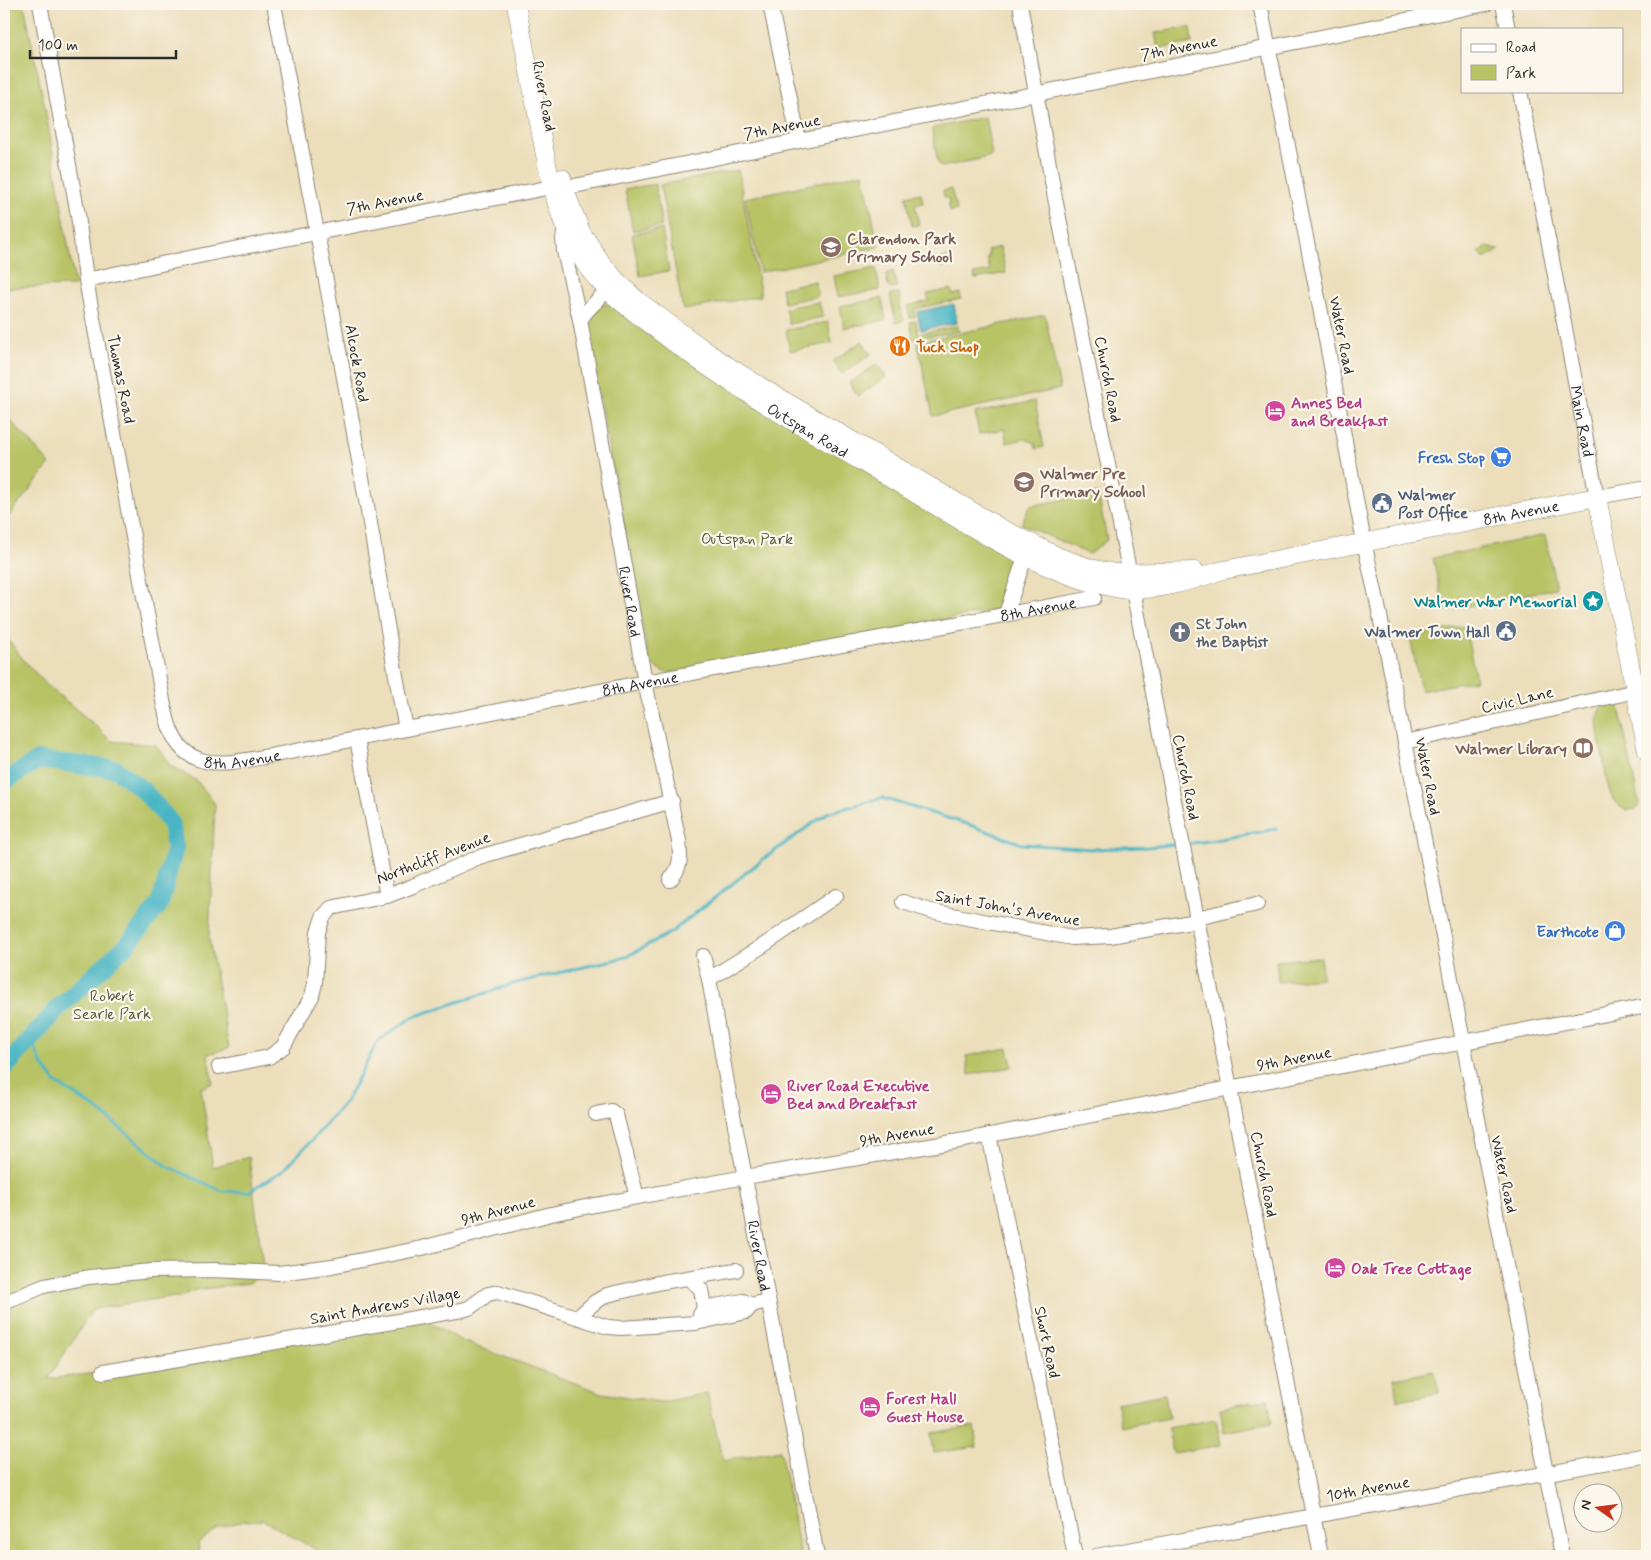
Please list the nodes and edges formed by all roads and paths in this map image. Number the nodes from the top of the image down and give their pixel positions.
1 (40, 4) edge
2 (274, 4) edge
3 (516, 4) edge
4 (770, 4) edge
5 (1020, 4) edge
6 (1260, 4) edge
7 (1486, 4) edge
8 (1503, 4) edge
9 (526, 15) edge
10 (1508, 28) edge
11 (1268, 47) junction
12 (1520, 92) edge
13 (1037, 93) junction
14 (798, 141) junction
15 (558, 187) junction
16 (564, 227) junction
17 (316, 232) junction
18 (86, 280) junction
19 (612, 285) junction
20 (580, 320) junction
21 (1647, 488) edge
22 (1597, 497) junction
23 (1364, 542) junction
24 (1026, 548) junction
25 (1132, 581) junction
26 (1094, 598) dead end
27 (1006, 614) junction
28 (641, 656) junction
29 (664, 678) junction
30 (645, 682) junction
31 (1636, 691) junction
32 (406, 729) junction
33 (357, 739) junction
34 (1405, 742) junction
35 (1647, 751) edge
36 (187, 754) joint
37 (672, 801) junction
38 (670, 880) dead end
39 (387, 896) junction
40 (836, 896) dead end
41 (903, 902) dead end
42 (1257, 904) dead end
43 (1197, 920) junction
44 (703, 956) dead end
45 (709, 979) junction
46 (1647, 1006) edge
47 (1463, 1043) junction
48 (219, 1067) dead end
49 (1229, 1088) junction
50 (596, 1114) dead end
51 (989, 1135) junction
52 (745, 1177) junction
53 (637, 1197) junction
54 (736, 1270) dead end
55 (688, 1278) junction
56 (768, 1301) junction
57 (4, 1303) edge
58 (752, 1305) junction
59 (704, 1308) junction
60 (578, 1317) junction
61 (696, 1323) junction
62 (103, 1372) dead end
63 (1647, 1455) edge
64 (1546, 1473) junction
65 (1312, 1516) junction
66 (817, 1556) edge
67 (1075, 1556) edge
68 (1096, 1556) edge
69 (1321, 1556) edge
70 (1562, 1556) edge

1 - 18 street, Thomas Road
2 - 17 street, Alcock Road
3 - 9 main road, River Road
4 - 14 street
5 - 13 street, Church Road
6 - 11 street, Water Road
7 - 11 street, 7th Avenue
8 - 10 street
9 - 15 main road, River Road
11 - 13 street, 7th Avenue
11 - 23 street, Water Road
12 - 22 street, Main Road
13 - 14 street, 7th Avenue
13 - 25 street, Church Road
14 - 15 street, 7th Avenue
15 - 16 main road, Outspan Road
15 - 17 street, 7th Avenue
15 - 19 main road, Outspan Road
16 - 19 main road, Outspan Road
16 - 20 street, River Road
17 - 18 street, 7th Avenue
17 - 32 street, Alcock Road
18 - 36 street, Thomas Road
19 - 20 street
19 - 24 main road, Outspan Road
20 - 28 street, River Road
21 - 22 street, 8th Avenue
22 - 23 main road, 8th Avenue
22 - 31 main road, Main Road
23 - 25 main road, 8th Avenue
23 - 34 street, Water Road
24 - 25 main road, Outspan Road
24 - 27 street
25 - 43 street, Church Road
26 - 27 street, 8th Avenue
27 - 29 street, 8th Avenue
28 - 29 street
28 - 30 street, River Road
29 - 30 street, 8th Avenue
30 - 32 street, 8th Avenue
30 - 37 street, River Road
31 - 34 street, Civic Lane
31 - 35 main road, Main Road
32 - 33 street, 8th Avenue
33 - 36 street, 8th Avenue
33 - 39 street
34 - 47 street, Water Road
37 - 38 street, River Road
37 - 39 street, Northcliff Avenue
39 - 48 street, Northcliff Avenue
40 - 45 street
41 - 43 street, Saint John's Avenue
42 - 43 street, Saint John's Avenue
43 - 49 street, Church Road
44 - 45 street, River Road
45 - 52 street, River Road
46 - 47 street, 9th Avenue
47 - 49 street, 9th Avenue
47 - 64 street, Water Road
49 - 51 street, 9th Avenue
49 - 65 street, Church Road
50 - 53 street
51 - 52 street, 9th Avenue
51 - 67 street, Short Road
52 - 53 street, 9th Avenue
52 - 56 street, River Road
53 - 57 street, 9th Avenue
54 - 55 street
55 - 59 street
55 - 60 street
56 - 58 street, Saint Andrews Village
56 - 66 street, River Road
58 - 59 street, Saint Andrews Village
58 - 61 street, Saint Andrews Village
59 - 61 street
60 - 61 street, Saint Andrews Village
60 - 62 street, Saint Andrews Village
63 - 64 street, 10th Avenue
64 - 65 street, 10th Avenue
64 - 70 street, Water Road
65 - 68 street, 10th Avenue
65 - 69 street, Church Road

